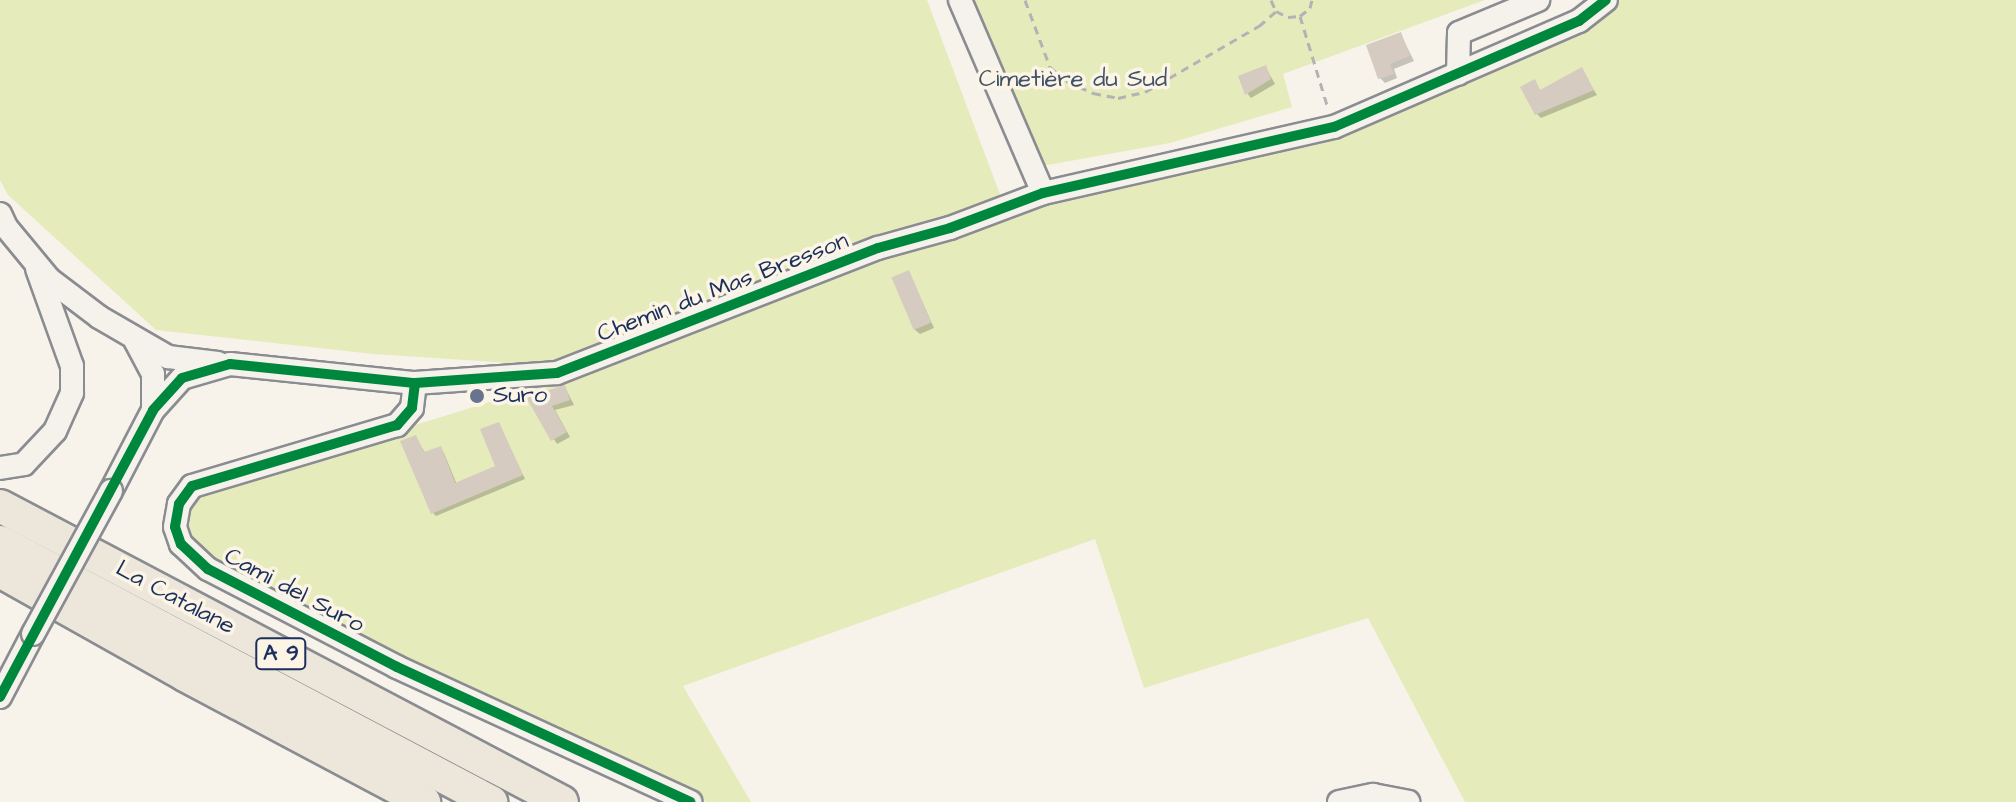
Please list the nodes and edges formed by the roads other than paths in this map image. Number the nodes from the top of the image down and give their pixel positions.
1 (960, 0) edge
2 (1538, 0) edge
3 (1606, 0) edge
4 (1458, 74) junction
5 (1043, 193) junction
6 (0, 214) edge
7 (33, 260) junction
8 (135, 340) junction
9 (230, 364) junction
10 (415, 383) junction
11 (153, 410) junction
12 (0, 468) edge
13 (0, 506) edge
14 (0, 542) edge
15 (0, 571) edge
16 (0, 697) edge
17 (424, 802) edge
18 (491, 802) edge
19 (562, 802) edge
20 (690, 802) edge
21 (1339, 802) edge
22 (1408, 802) edge

1 - 5 street
2 - 4 street
3 - 4 street, Chemin du Mas Bresson
4 - 5 street, Chemin du Mas Bresson
5 - 10 street, Chemin du Mas Bresson
6 - 7 street
7 - 8 street
7 - 12 street
8 - 9 street
8 - 11 street
9 - 10 street, Chemin du Mas Bresson
9 - 11 street, Chemin du Mas Bresson
10 - 20 street, Cami del Suro
11 - 16 street, Chemin du Mas Bresson, bridge
13 - 19 highway, La Catalane / A 9
14 - 18 highway, La Catalane / A 9
15 - 17 highway
21 - 22 street

